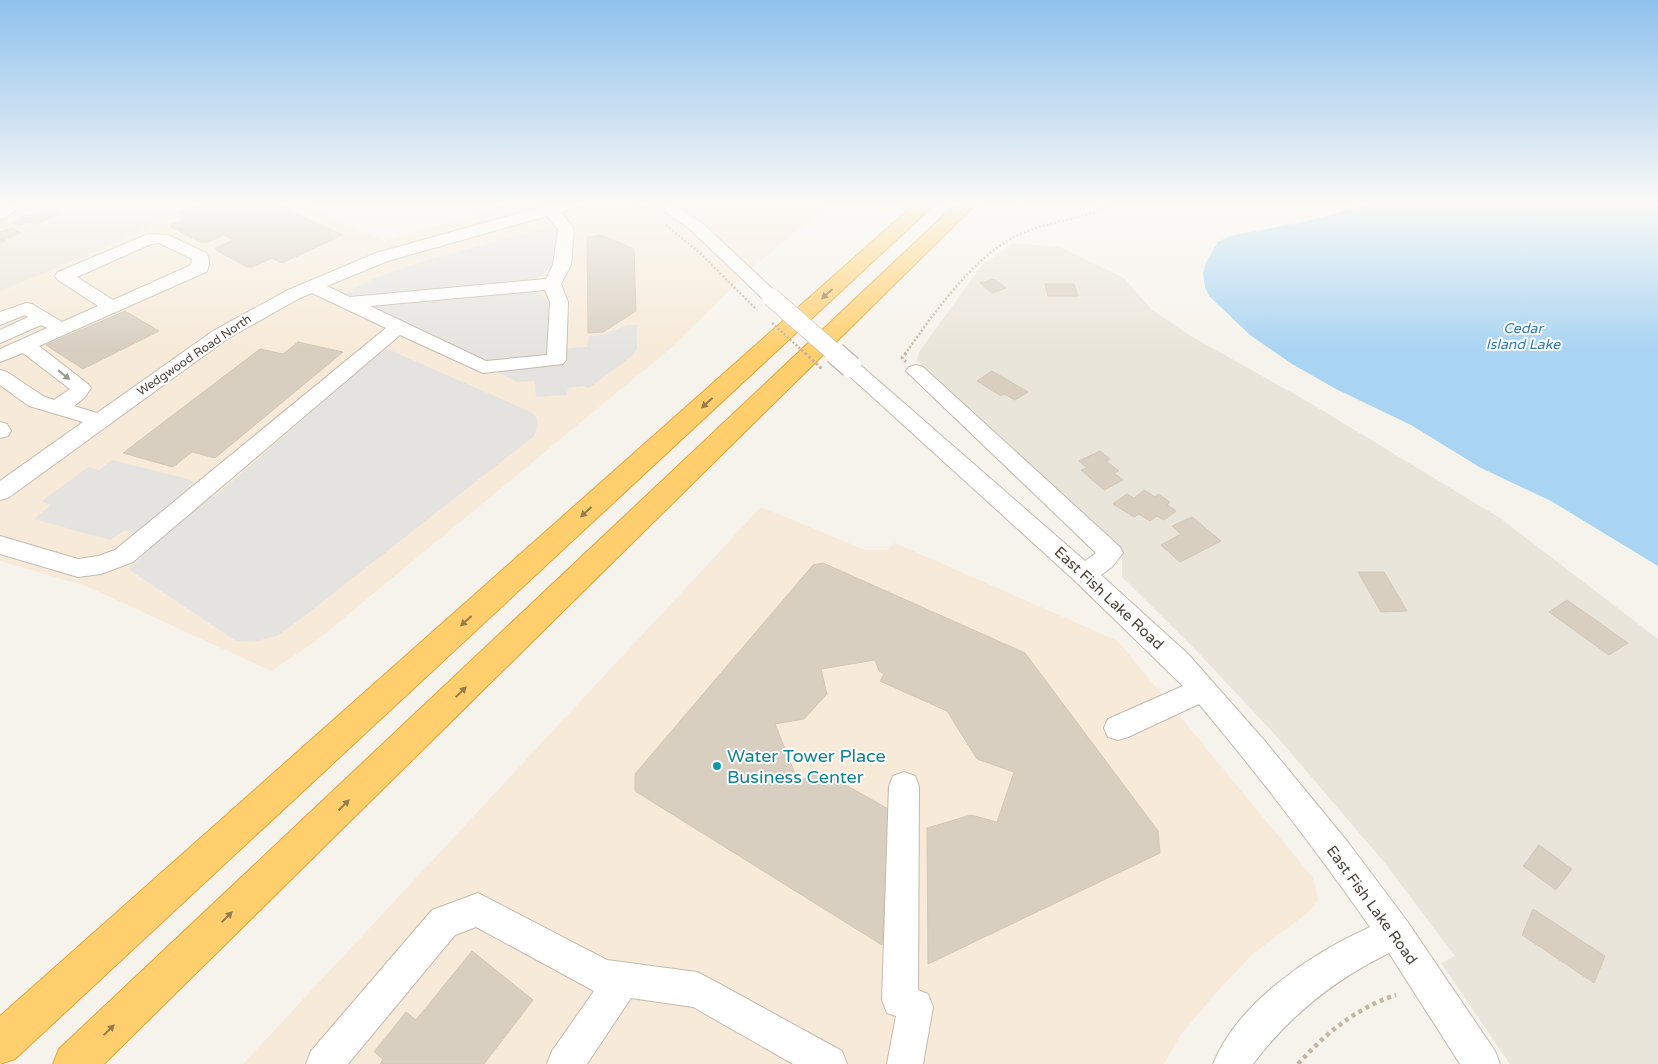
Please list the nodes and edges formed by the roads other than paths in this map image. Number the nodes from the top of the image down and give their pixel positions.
1 (119, 252) edge
2 (189, 252) edge
3 (400, 252) edge
4 (563, 252) edge
5 (719, 252) edge
6 (873, 252) edge
7 (917, 252) edge
8 (552, 284) junction
9 (312, 286) junction
10 (347, 303) junction
11 (112, 306) junction
12 (42, 318) junction
13 (0, 319) edge
14 (398, 327) junction
15 (61, 329) junction
16 (0, 337) edge
17 (25, 345) junction
18 (0, 356) edge
19 (916, 371) road end
20 (0, 376) edge
21 (9, 394) edge
22 (56, 408) junction
23 (99, 420) junction
24 (0, 492) edge
25 (0, 545) edge
26 (1084, 574) junction
27 (1203, 689) junction
28 (1118, 728) dead end
29 (904, 786) dead end
30 (1394, 933) junction
31 (623, 980) junction
32 (0, 1044) edge
33 (798, 1055) edge
34 (74, 1064) edge
35 (324, 1064) edge
36 (565, 1064) edge
37 (829, 1064) edge
38 (905, 1064) edge
39 (1230, 1064) edge
40 (1482, 1064) edge

1 - 11 street
2 - 11 street
3 - 9 street, Wedgwood Road North
4 - 8 street
5 - 26 street, East Fish Lake Road, bridge
6 -> 32 highway
34 -> 7 highway
8 - 10 street
8 - 14 street
9 - 10 street
9 - 23 street, Wedgwood Road North
10 - 14 street
11 - 15 street
12 - 13 street
12 - 15 street
12 - 16 street
14 - 25 street
15 - 17 street
17 - 18 street
17 -> 22 street
19 - 26 street
20 - 21 street
21 - 22 street
22 - 23 street
23 - 24 street, Wedgwood Road North
26 - 27 street, East Fish Lake Road
27 - 28 street
27 - 30 street, East Fish Lake Road
29 - 38 street
30 - 39 street
30 - 40 street, East Fish Lake Road
31 - 33 street
31 - 35 street
31 - 36 street
33 - 37 street

